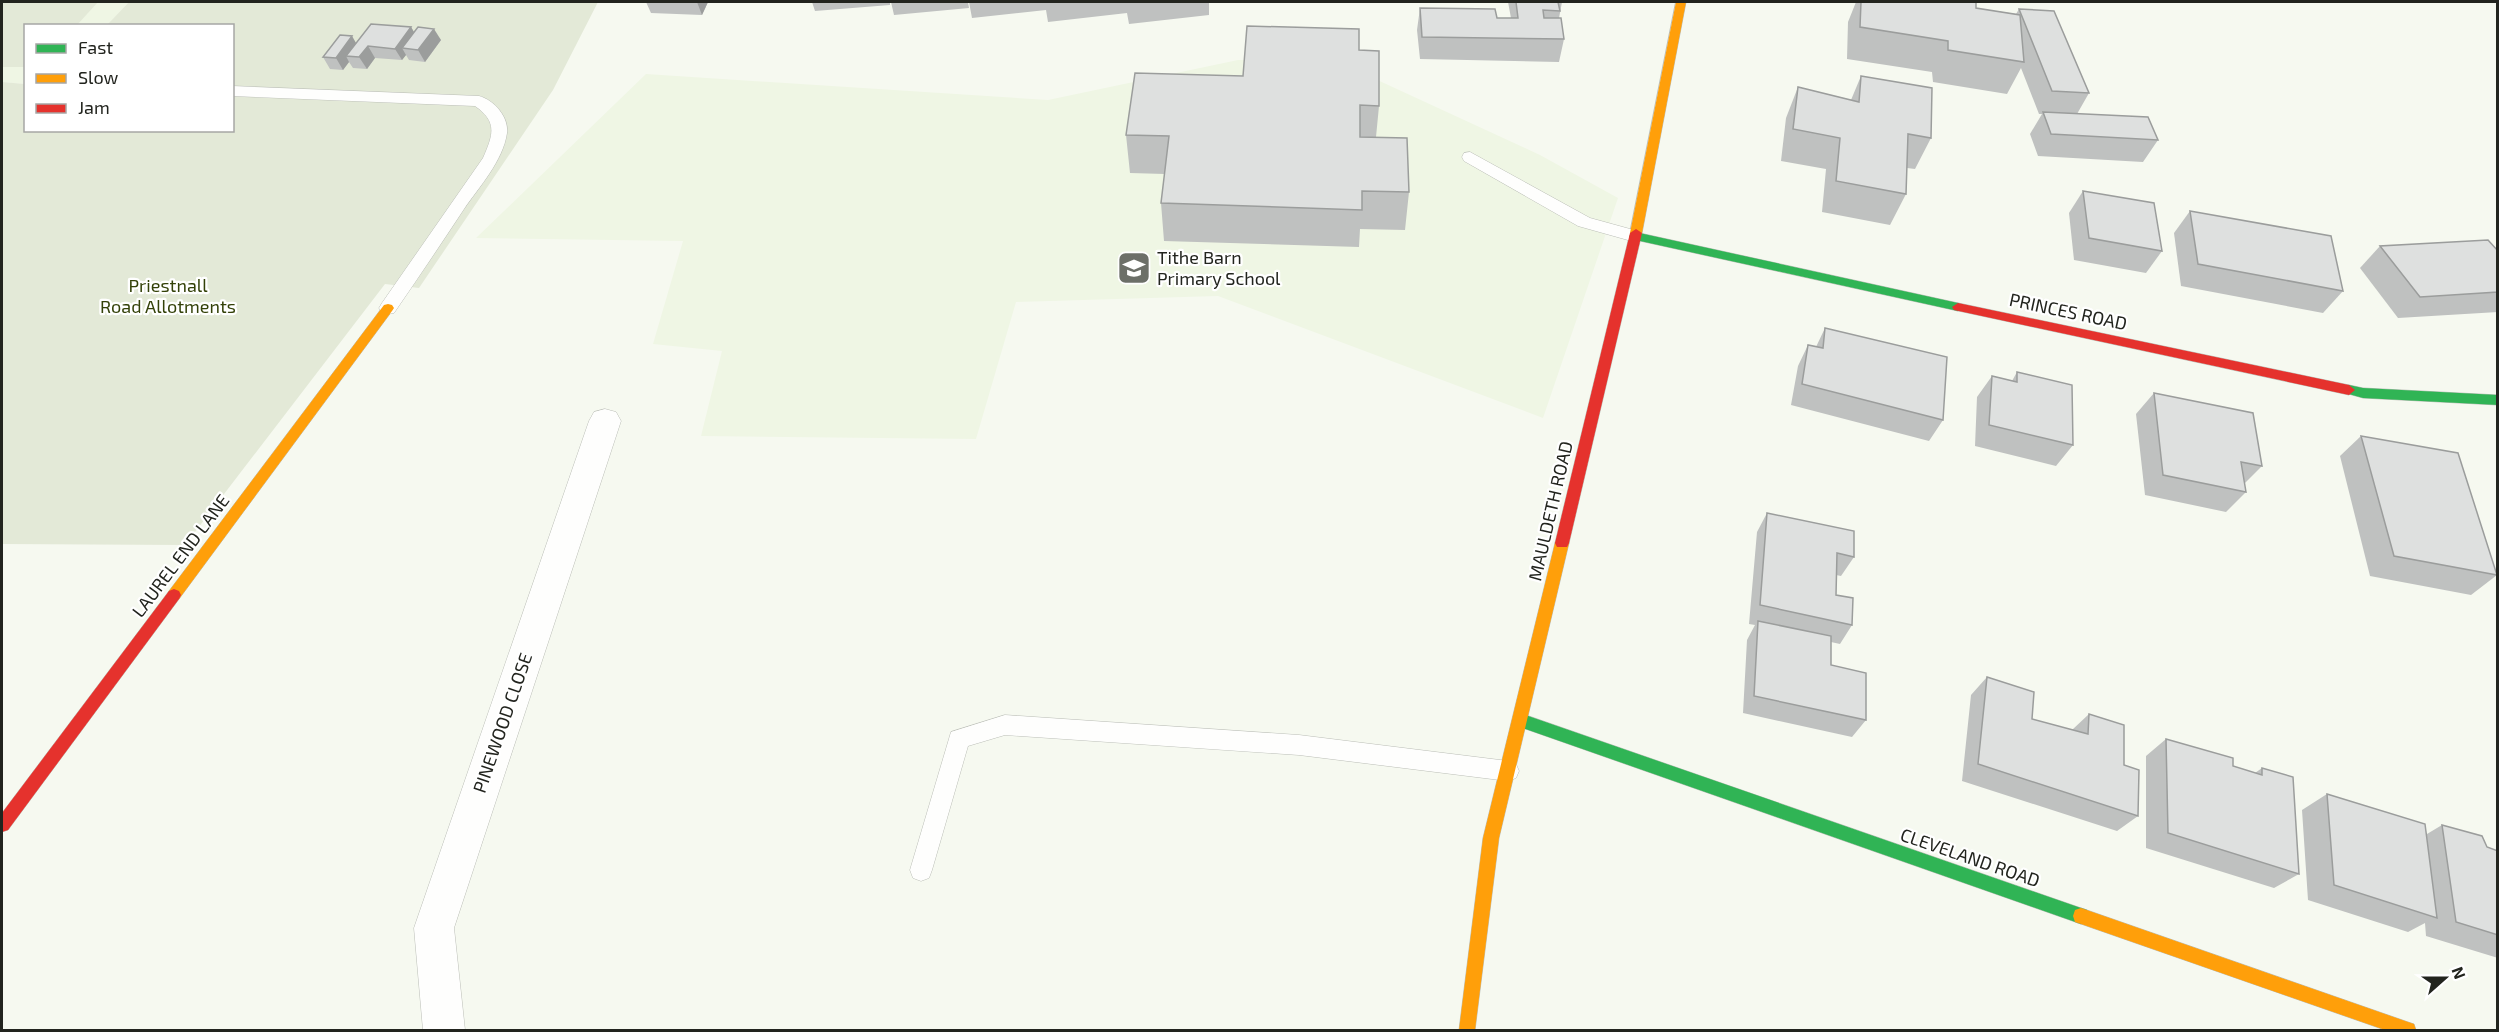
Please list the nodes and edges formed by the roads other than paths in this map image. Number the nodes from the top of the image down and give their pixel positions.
1 (1681, 2) edge
2 (234, 91) edge
3 (1470, 157) dead end
4 (1635, 236) junction
5 (388, 308) joint
6 (2498, 400) edge
7 (605, 421) dead end
8 (1520, 720) junction
9 (1508, 771) junction
10 (2, 825) edge
11 (921, 870) dead end
12 (444, 1030) edge
13 (1467, 1030) edge
14 (2408, 1030) edge

1 - 4 street, MAULDETH ROAD
2 - 5 lane
3 - 4 lane
4 - 6 street, PRINCES ROAD
4 - 8 street, MAULDETH ROAD
5 - 10 street, LAUREL END LANE
7 - 12 street, PINEWOOD CLOSE
8 - 9 street, MAULDETH ROAD
8 - 14 street, CLEVELAND ROAD
9 - 11 lane
9 - 13 street, MAULDETH ROAD

